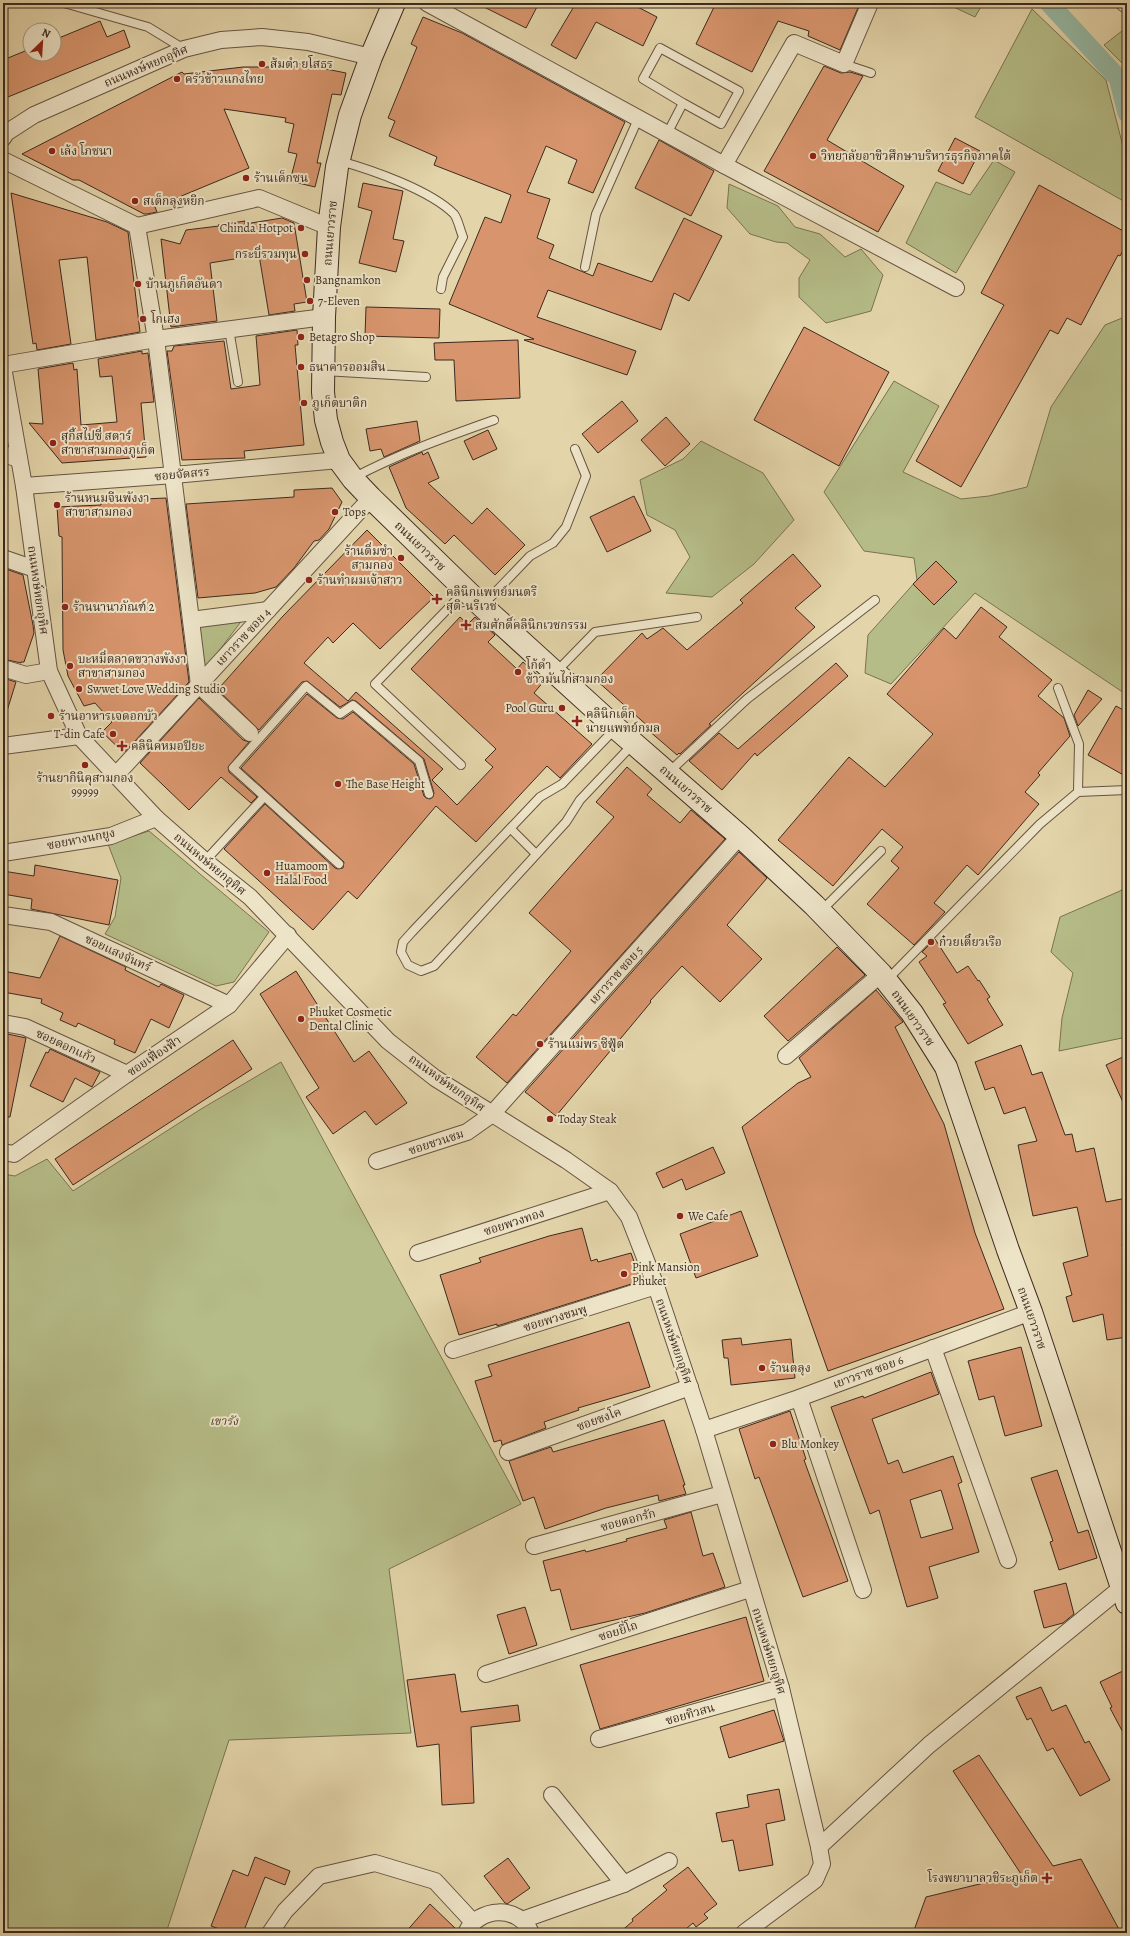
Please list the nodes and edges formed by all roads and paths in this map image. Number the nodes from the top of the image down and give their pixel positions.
1 (64, 3) edge
2 (394, 3) edge
3 (427, 3) edge
4 (870, 3) edge
5 (1124, 3) edge
6 (1127, 5) edge
7 (184, 49) junction
8 (371, 57) junction
9 (844, 64) junction
10 (871, 73) dead end
11 (683, 103) junction
12 (638, 119) junction
13 (4, 134) edge
14 (667, 134) junction
15 (3, 160) edge
16 (339, 161) junction
17 (724, 165) junction
18 (137, 226) junction
19 (329, 226) junction
20 (585, 267) dead end
21 (956, 288) dead end
22 (442, 289) dead end
23 (324, 317) junction
24 (230, 329) junction
25 (156, 339) junction
26 (3, 366) edge
27 (323, 371) junction
28 (426, 377) dead end
29 (238, 382) dead end
30 (494, 420) dead end
31 (574, 449) dead end
32 (3, 454) edge
33 (19, 459) junction
34 (339, 460) junction
35 (174, 475) junction
36 (353, 478) junction
37 (24, 486) junction
38 (371, 498) junction
39 (3, 558) edge
40 (35, 569) junction
41 (466, 590) junction
42 (875, 600) dead end
43 (482, 606) junction
44 (268, 610) junction
45 (697, 617) dead end
46 (191, 620) junction
47 (3, 668) edge
48 (49, 671) junction
49 (555, 673) junction
50 (199, 685) junction
51 (1058, 688) dead end
52 (616, 728) junction
53 (250, 733) dead end
54 (79, 736) junction
55 (634, 743) junction
56 (3, 746) edge
57 (461, 765) dead end
58 (668, 773) junction
59 (116, 775) junction
60 (1127, 790) edge
61 (1078, 792) junction
62 (429, 794) dead end
63 (264, 797) junction
64 (156, 818) junction
65 (511, 829) junction
66 (740, 836) junction
67 (881, 851) dead end
68 (3, 853) edge
69 (536, 854) junction
70 (205, 861) junction
71 (339, 864) dead end
72 (821, 911) junction
73 (3, 915) edge
74 (288, 935) junction
75 (884, 977) junction
76 (229, 1005) junction
77 (3, 1023) edge
78 (786, 1056) dead end
79 (127, 1074) junction
80 (491, 1115) junction
81 (3, 1152) edge
82 (377, 1161) dead end
83 (610, 1191) junction
84 (418, 1253) dead end
85 (656, 1286) junction
86 (1031, 1312) junction
87 (933, 1348) junction
88 (454, 1350) dead end
89 (690, 1387) junction
90 (799, 1398) junction
91 (704, 1430) junction
92 (508, 1452) dead end
93 (722, 1494) junction
94 (534, 1546) dead end
95 (1008, 1560) dead end
96 (750, 1589) junction
97 (862, 1590) dead end
98 (1124, 1595) edge
99 (486, 1674) dead end
100 (781, 1688) junction
101 (599, 1739) dead end
102 (552, 1795) dead end
103 (819, 1847) junction
104 (669, 1860) dead end
105 (624, 1884) junction
106 (527, 1927) edge
107 (469, 1928) edge
108 (270, 1933) edge
109 (744, 1933) edge

1 - 7 lane
2 - 8 main road, ถนนเยาวราช
3 - 12 street
4 - 9 street
5 - 6 street
7 - 8 street, ถนนหงษ์หยกอุทิศ
7 - 13 street, ถนนหงษ์หยกอุทิศ
8 - 16 main road, ถนนเยาวราช
9 - 10 lane
9 - 17 street
11 - 11 lane
11 - 14 lane
12 - 14 street
12 - 20 lane
14 - 17 street
15 - 18 street
16 - 19 main road, ถนนเยาวราช
16 - 22 lane
17 - 21 street
18 - 19 street
18 - 25 street
19 - 23 main road, ถนนเยาวราช
23 - 24 street
23 - 27 main road, ถนนเยาวราช
24 - 25 street
24 - 29 lane
25 - 26 street
25 - 35 street
26 - 33 street, ถนนหงษ์หยกอุทิศ
27 - 28 lane
27 - 34 main road, ถนนเยาวราช
30 - 36 lane
31 - 43 lane
32 - 33 street
33 - 37 street, ถนนหงษ์หยกอุทิศ
34 - 35 street, ซอยจัดสรร
34 - 36 main road, ถนนเยาวราช
35 - 37 street, ซอยจัดสรร
35 - 46 street
36 - 38 main road, ถนนเยาวราช
37 - 40 street, ถนนหงษ์หยกอุทิศ
38 - 41 main road, ถนนเยาวราช
38 - 44 street, เยาวราช ซอย 4
39 - 40 street
40 - 48 street, ถนนหงษ์หยกอุทิศ
41 - 43 main road, ถนนเยาวราช
41 - 57 lane
42 - 58 lane
43 - 49 main road, ถนนเยาวราช
44 - 46 street
44 - 50 street, เยาวราช ซอย 4
45 - 49 lane
46 - 50 street
47 - 48 street
48 - 54 street, ถนนหงษ์หยกอุทิศ
49 - 52 main road, ถนนเยาวราช
50 - 53 street
50 - 59 street, เยาวราช ซอย 4
51 - 61 lane
52 - 55 main road, ถนนเยาวราช
52 - 65 lane
54 - 56 street
54 - 59 street, ถนนหงษ์หยกอุทิศ
55 - 58 main road, ถนนเยาวราช
55 - 69 lane
58 - 66 main road, ถนนเยาวราช
59 - 64 street, ถนนหงษ์หยกอุทิศ
60 - 61 lane
61 - 75 lane
62 - 63 lane
63 - 70 lane
63 - 71 lane
64 - 68 street, ซอยหางนกยูง
64 - 70 street, ถนนหงษ์หยกอุทิศ
65 - 69 lane
65 - 69 lane
66 - 72 main road, ถนนเยาวราช
66 - 80 street, เยาวราช ซอย 5
67 - 72 lane
70 - 74 street, ถนนหงษ์หยกอุทิศ
72 - 75 main road, ถนนเยาวราช
73 - 76 street, ซอยแสงจันทร์
74 - 76 street, ซอยเฟื่องฟ้า
74 - 80 street, ถนนหงษ์หยกอุทิศ
75 - 78 street
75 - 86 main road, ถนนเยาวราช
76 - 79 street, ซอยเฟื่องฟ้า
77 - 79 street, ซอยดอกแก้ว
79 - 81 street, ซอยเฟื่องฟ้า
80 - 82 street, ซอยชวนชม
80 - 83 street, ถนนหงษ์หยกอุทิศ
83 - 84 street, ซอยพวงทอง
83 - 85 street, ถนนหงษ์หยกอุทิศ
85 - 88 street, ซอยพวงชมพู
85 - 89 street, ถนนหงษ์หยกอุทิศ
86 - 87 street, เยาวราช ซอย 6
86 - 98 main road, ถนนเยาวราช
87 - 90 street, เยาวราช ซอย 6
87 - 95 street
89 - 91 street, ถนนหงษ์หยกอุทิศ
89 - 92 street, ซอยชงโค
90 - 91 street, เยาวราช ซอย 6
90 - 97 street
91 - 93 street, ถนนหงษ์หยกอุทิศ
93 - 94 street, ซอยดอกรัก
93 - 96 street, ถนนหงษ์หยกอุทิศ
96 - 99 street, ซอยยี่โถ
96 - 100 street, ถนนหงษ์หยกอุทิศ
98 - 103 street
100 - 101 street, ซอยทิวสน
100 - 103 street, ถนนหงษ์หยกอุทิศ
102 - 105 street
103 - 109 street, ถนนหงษ์หยกอุทิศ
104 - 105 street
105 - 106 street
106 - 107 street
107 - 108 street

